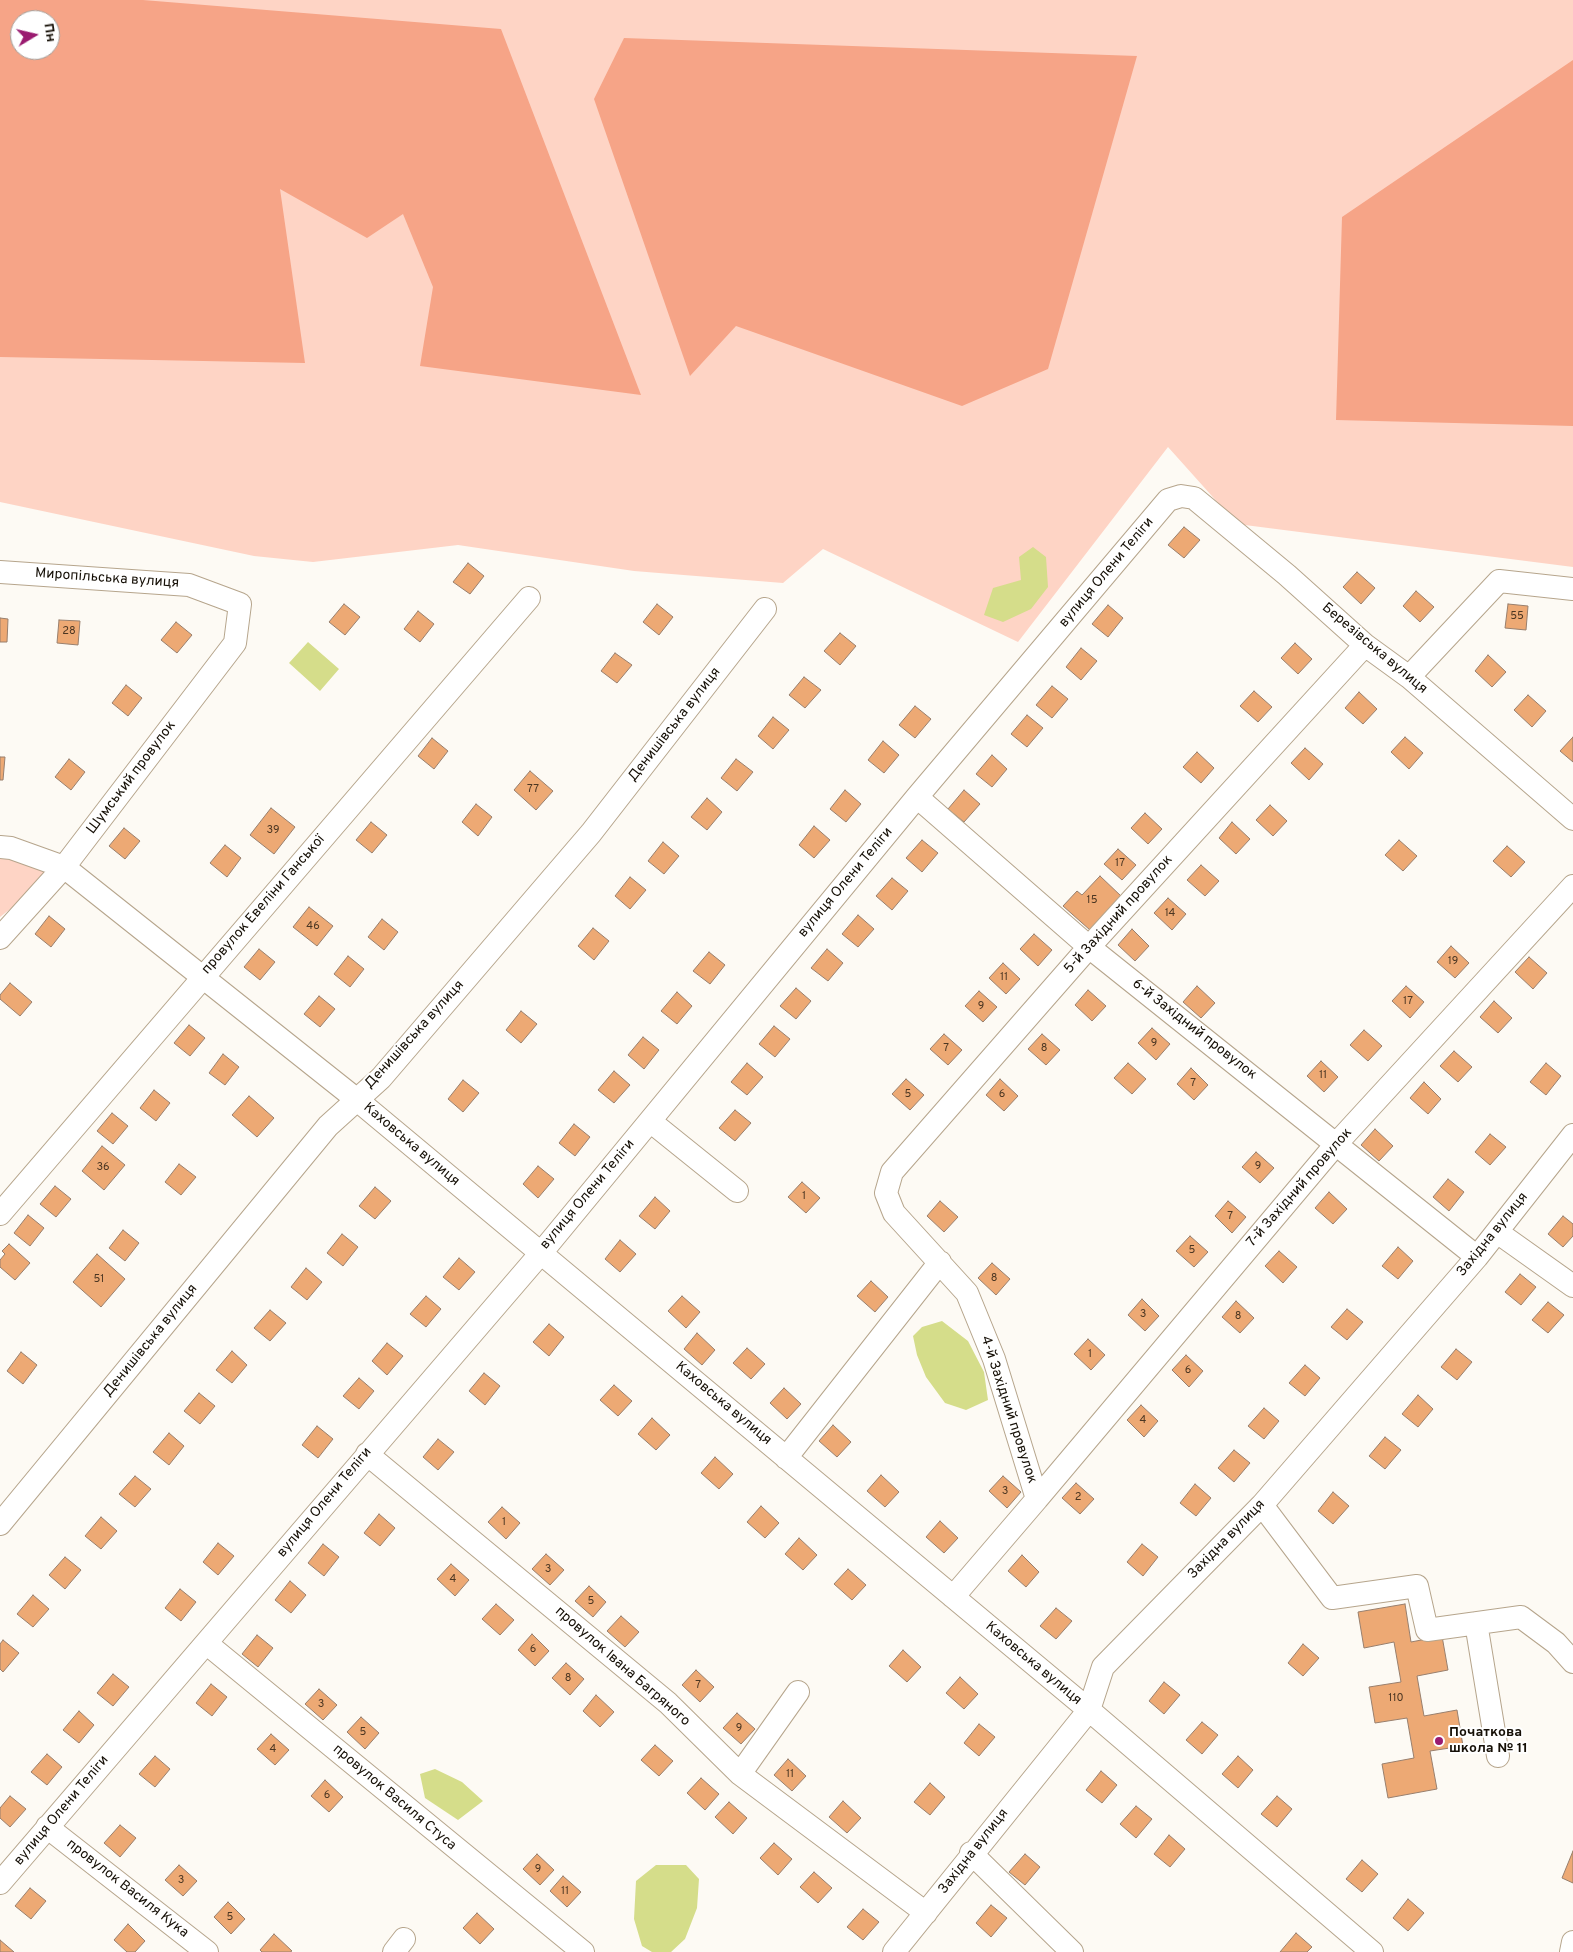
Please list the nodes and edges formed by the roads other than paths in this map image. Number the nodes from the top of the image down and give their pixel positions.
1 (1168, 500) joint
2 (0, 572) edge
3 (1573, 588) edge
4 (529, 598) dead end
5 (240, 604) joint
6 (765, 609) dead end
7 (1365, 645) junction
8 (1409, 677) junction
9 (917, 797) junction
10 (1573, 819) edge
11 (0, 848) edge
12 (64, 867) junction
13 (1573, 886) edge
14 (0, 938) edge
15 (1089, 947) junction
16 (202, 976) junction
17 (356, 1100) junction
18 (650, 1121) junction
19 (1573, 1135) edge
20 (1337, 1143) junction
21 (737, 1191) dead end
22 (886, 1193) joint
23 (0, 1214) edge
24 (1497, 1232) junction
25 (541, 1253) junction
26 (1477, 1257) junction
27 (940, 1262) junction
28 (1573, 1286) edge
29 (367, 1454) junction
30 (786, 1458) junction
31 (1037, 1499) junction
32 (1262, 1505) junction
33 (0, 1524) edge
34 (953, 1597) junction
35 (1476, 1623) junction
36 (206, 1643) junction
37 (1573, 1662) edge
38 (798, 1692) dead end
39 (1089, 1710) junction
40 (1498, 1756) dead end
41 (740, 1774) junction
42 (47, 1826) junction
43 (972, 1853) junction
44 (0, 1883) edge
45 (926, 1913) junction
46 (1573, 1942) edge
47 (207, 1952) edge
48 (583, 1952) edge
49 (894, 1952) edge
50 (1072, 1952) edge
51 (1372, 1952) edge
52 (1571, 1952) edge

1 - 7 street, Березівська вулиця
1 - 9 street, вулиця Олени Теліги
2 - 5 street, Миропільська вулиця
3 - 8 street
4 - 16 street, провулок Евеліни Ганської
5 - 12 street, Шумський провулок
6 - 17 street, Денишівська вулиця
7 - 8 street, Березівська вулиця
7 - 15 street, 5-й Західний провулок
8 - 10 street, Березівська вулиця
9 - 15 street, 6-й Західний провулок
9 - 18 street, вулиця Олени Теліги
11 - 12 street, Каховська вулиця
12 - 14 street, Шумський провулок
12 - 16 street, Каховська вулиця
13 - 20 street, 7-й Західний провулок
15 - 20 street, 6-й Західний провулок
15 - 22 street, 5-й Західний провулок
16 - 17 street, Каховська вулиця
16 - 23 street, провулок Евеліни Ганської
17 - 25 street, Каховська вулиця
17 - 33 street, Денишівська вулиця
18 - 21 street
18 - 25 street, вулиця Олени Теліги
19 - 24 street, Західна вулиця
20 - 26 street, 6-й Західний провулок
20 - 31 street, 7-й Західний провулок
22 - 27 street, 4-й Західний провулок
24 - 26 street, Західна вулиця
24 - 28 street
25 - 29 street, вулиця Олени Теліги
25 - 30 street, Каховська вулиця
26 - 32 street, Західна вулиця
27 - 30 street
27 - 31 street, 4-й Західний провулок
29 - 36 street, вулиця Олени Теліги
29 - 41 street, провулок Івана Багряного
30 - 34 street, Каховська вулиця
31 - 34 street, 4-й Західний провулок
32 - 35 street
32 - 39 street, Західна вулиця
34 - 39 street, Каховська вулиця
35 - 37 street
35 - 40 street
36 - 42 street, вулиця Олени Теліги
36 - 48 street, провулок Василя Стуса
38 - 41 street
39 - 43 street, Західна вулиця
39 - 51 street, Каховська вулиця
41 - 45 street, провулок Івана Багряного
42 - 44 street, вулиця Олени Теліги
42 - 47 street, провулок Василя Кука
43 - 45 street, Західна вулиця
43 - 50 street
45 - 49 street, Західна вулиця
46 - 52 street

